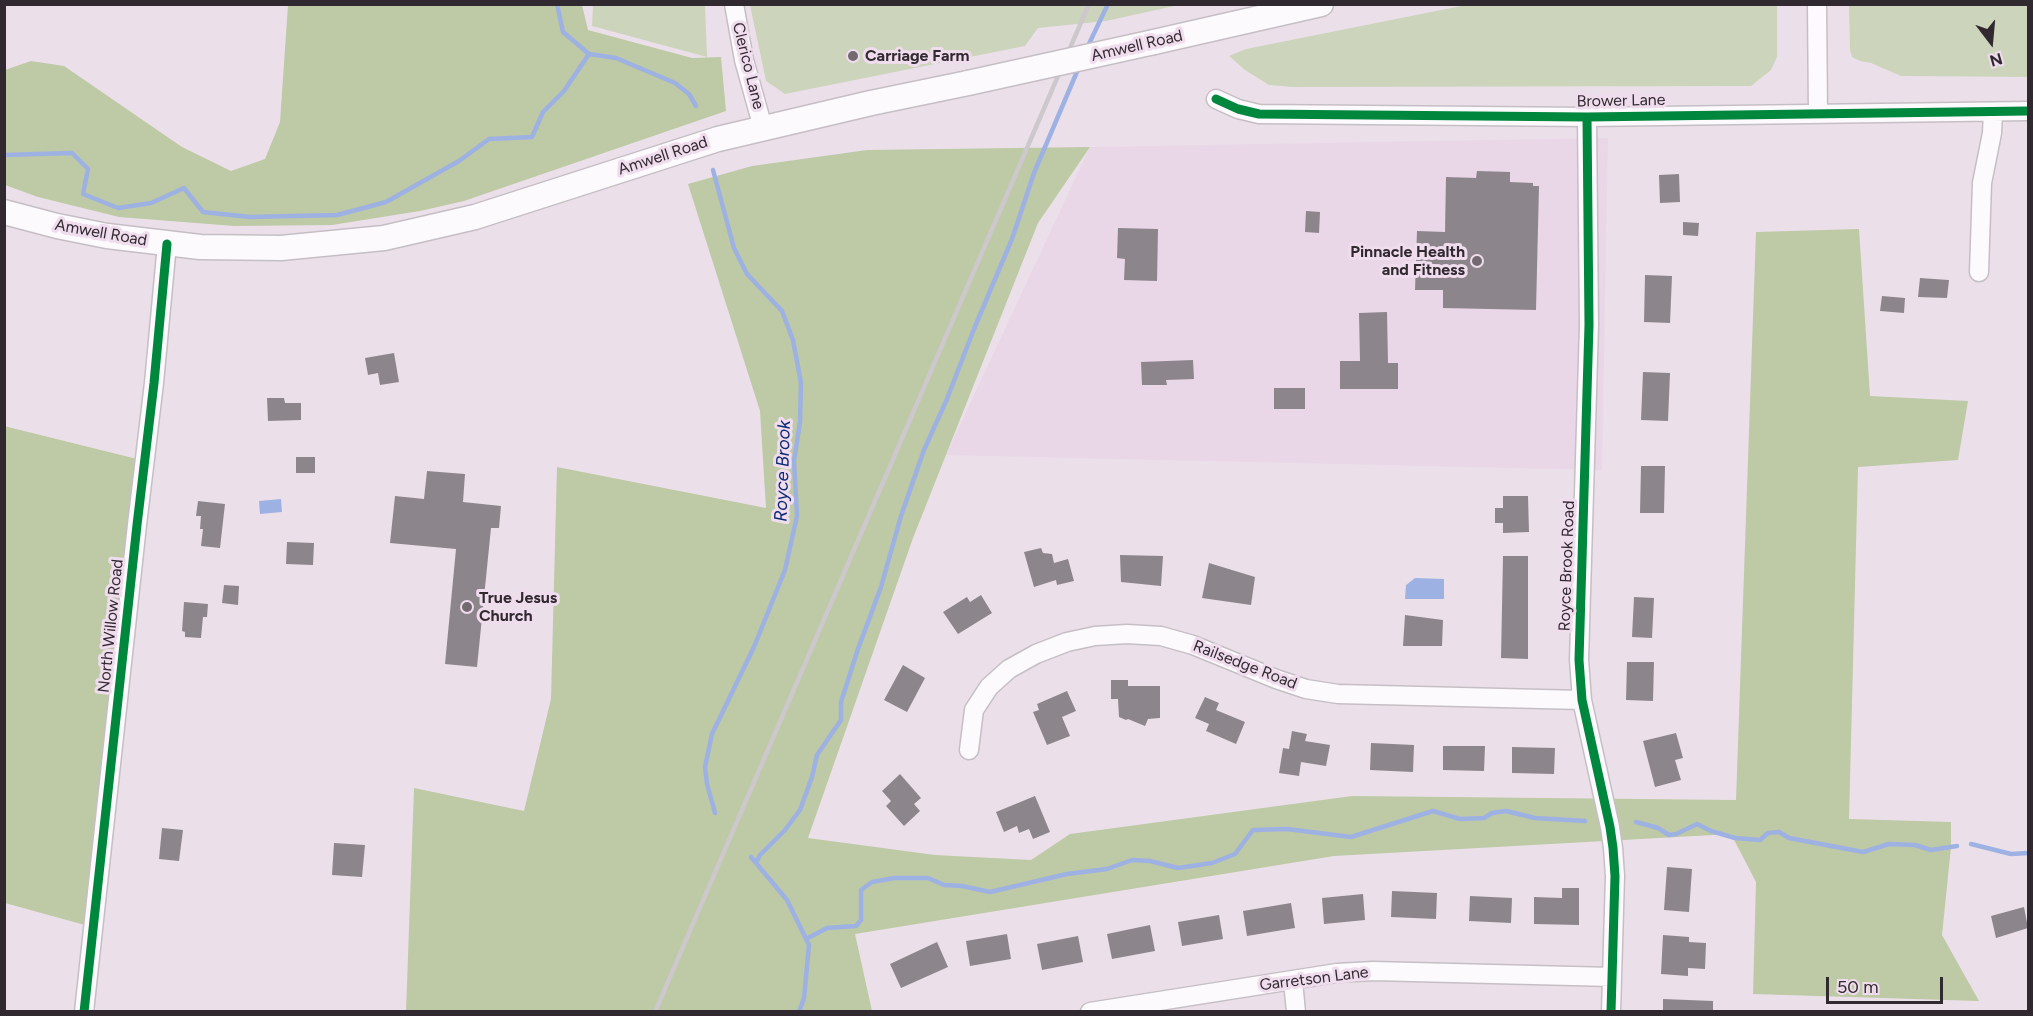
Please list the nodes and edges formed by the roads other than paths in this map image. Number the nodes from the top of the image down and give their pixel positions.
1 (734, 4) edge
2 (1321, 4) edge
3 (1817, 4) edge
4 (1216, 99) dead end
5 (2028, 111) edge
6 (1993, 112) junction
7 (1818, 114) junction
8 (1587, 117) junction
9 (763, 128) junction
10 (4, 212) edge
11 (167, 244) junction
12 (1979, 272) dead end
13 (1582, 700) junction
14 (969, 750) dead end
15 (1612, 976) junction
16 (1293, 981) junction
17 (84, 1011) edge
18 (1100, 1011) edge
19 (1296, 1011) edge
20 (1611, 1011) edge

1 - 9 street, Clerico Lane
2 - 9 main road, Amwell Road, bridge
3 - 7 street
4 - 8 street, Brower Lane
5 - 6 street, Brower Lane
6 - 7 street, Brower Lane
6 - 12 street
7 - 8 street, Brower Lane
8 - 13 street, Royce Brook Road
9 - 11 main road, Amwell Road
10 - 11 main road, Amwell Road
11 - 17 street, North Willow Road
13 - 14 street, Railsedge Road
13 - 15 street, Royce Brook Road
15 - 16 street, Garretson Lane
15 - 20 street, Royce Brook Road
16 - 18 street, Garretson Lane
16 - 19 street

